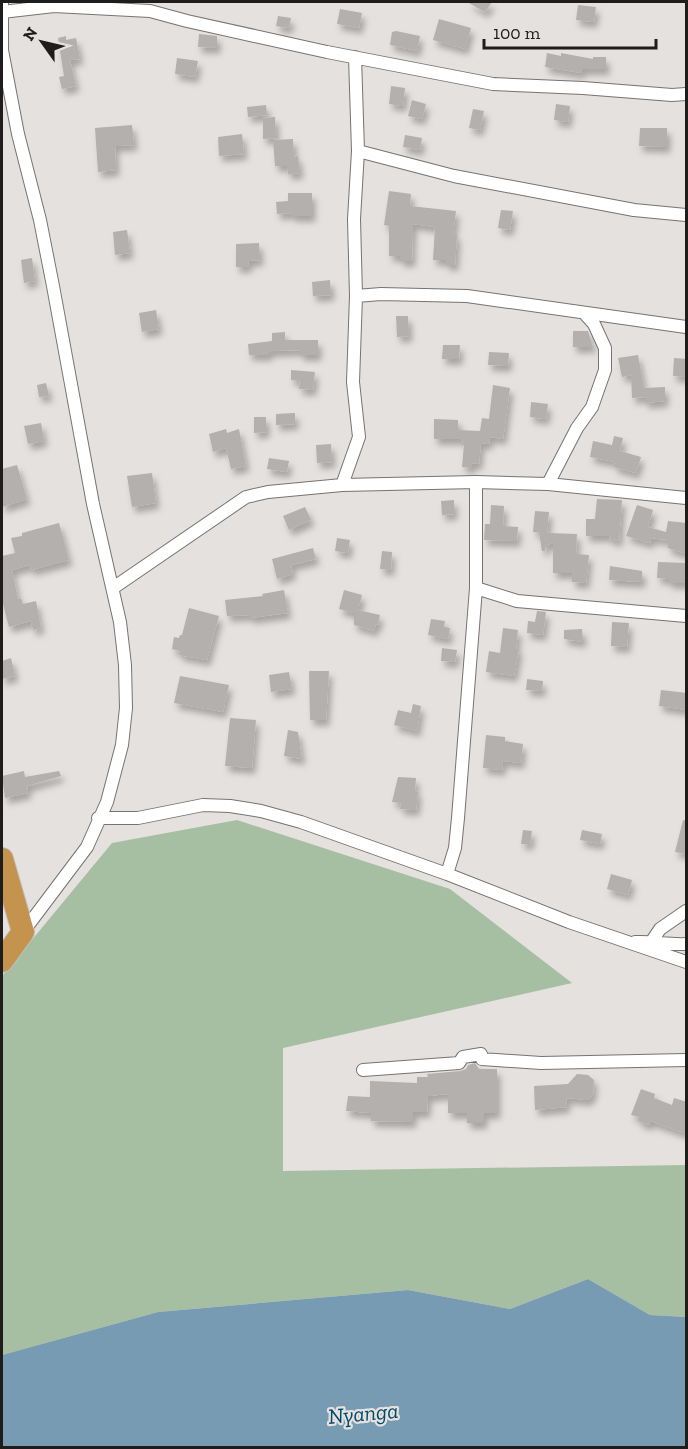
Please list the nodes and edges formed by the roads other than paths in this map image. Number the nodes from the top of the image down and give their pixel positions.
1 (2, 2) edge
2 (2, 12) edge
3 (355, 57) junction
4 (687, 94) edge
5 (358, 152) junction
6 (687, 215) edge
7 (356, 296) junction
8 (585, 314) junction
9 (687, 327) edge
10 (476, 482) junction
11 (548, 484) junction
12 (342, 485) junction
13 (687, 498) edge
14 (113, 588) junction
15 (476, 588) junction
16 (687, 616) edge
17 (98, 818) junction
18 (2, 859) edge
19 (447, 874) junction
20 (687, 911) edge
21 (23, 932) junction
22 (652, 941) junction
23 (627, 943) junction
24 (687, 944) edge
25 (2, 961) edge
26 (687, 962) edge
27 (687, 1060) edge
28 (363, 1070) dead end

1 - 2 street
2 - 3 street
2 - 14 street
3 - 4 street
3 - 5 street
5 - 6 street
5 - 7 street
7 - 8 street
7 - 12 street
8 - 9 street
8 - 11 street
10 - 11 street
10 - 12 street
10 - 15 street
11 - 13 street
12 - 14 street
14 - 17 street
15 - 16 street
15 - 19 street
17 - 19 street
17 - 21 street
18 - 21 highway
19 - 23 street
20 - 22 street
21 - 25 highway
22 - 23 street
22 - 24 street
23 - 26 street
27 - 28 street

